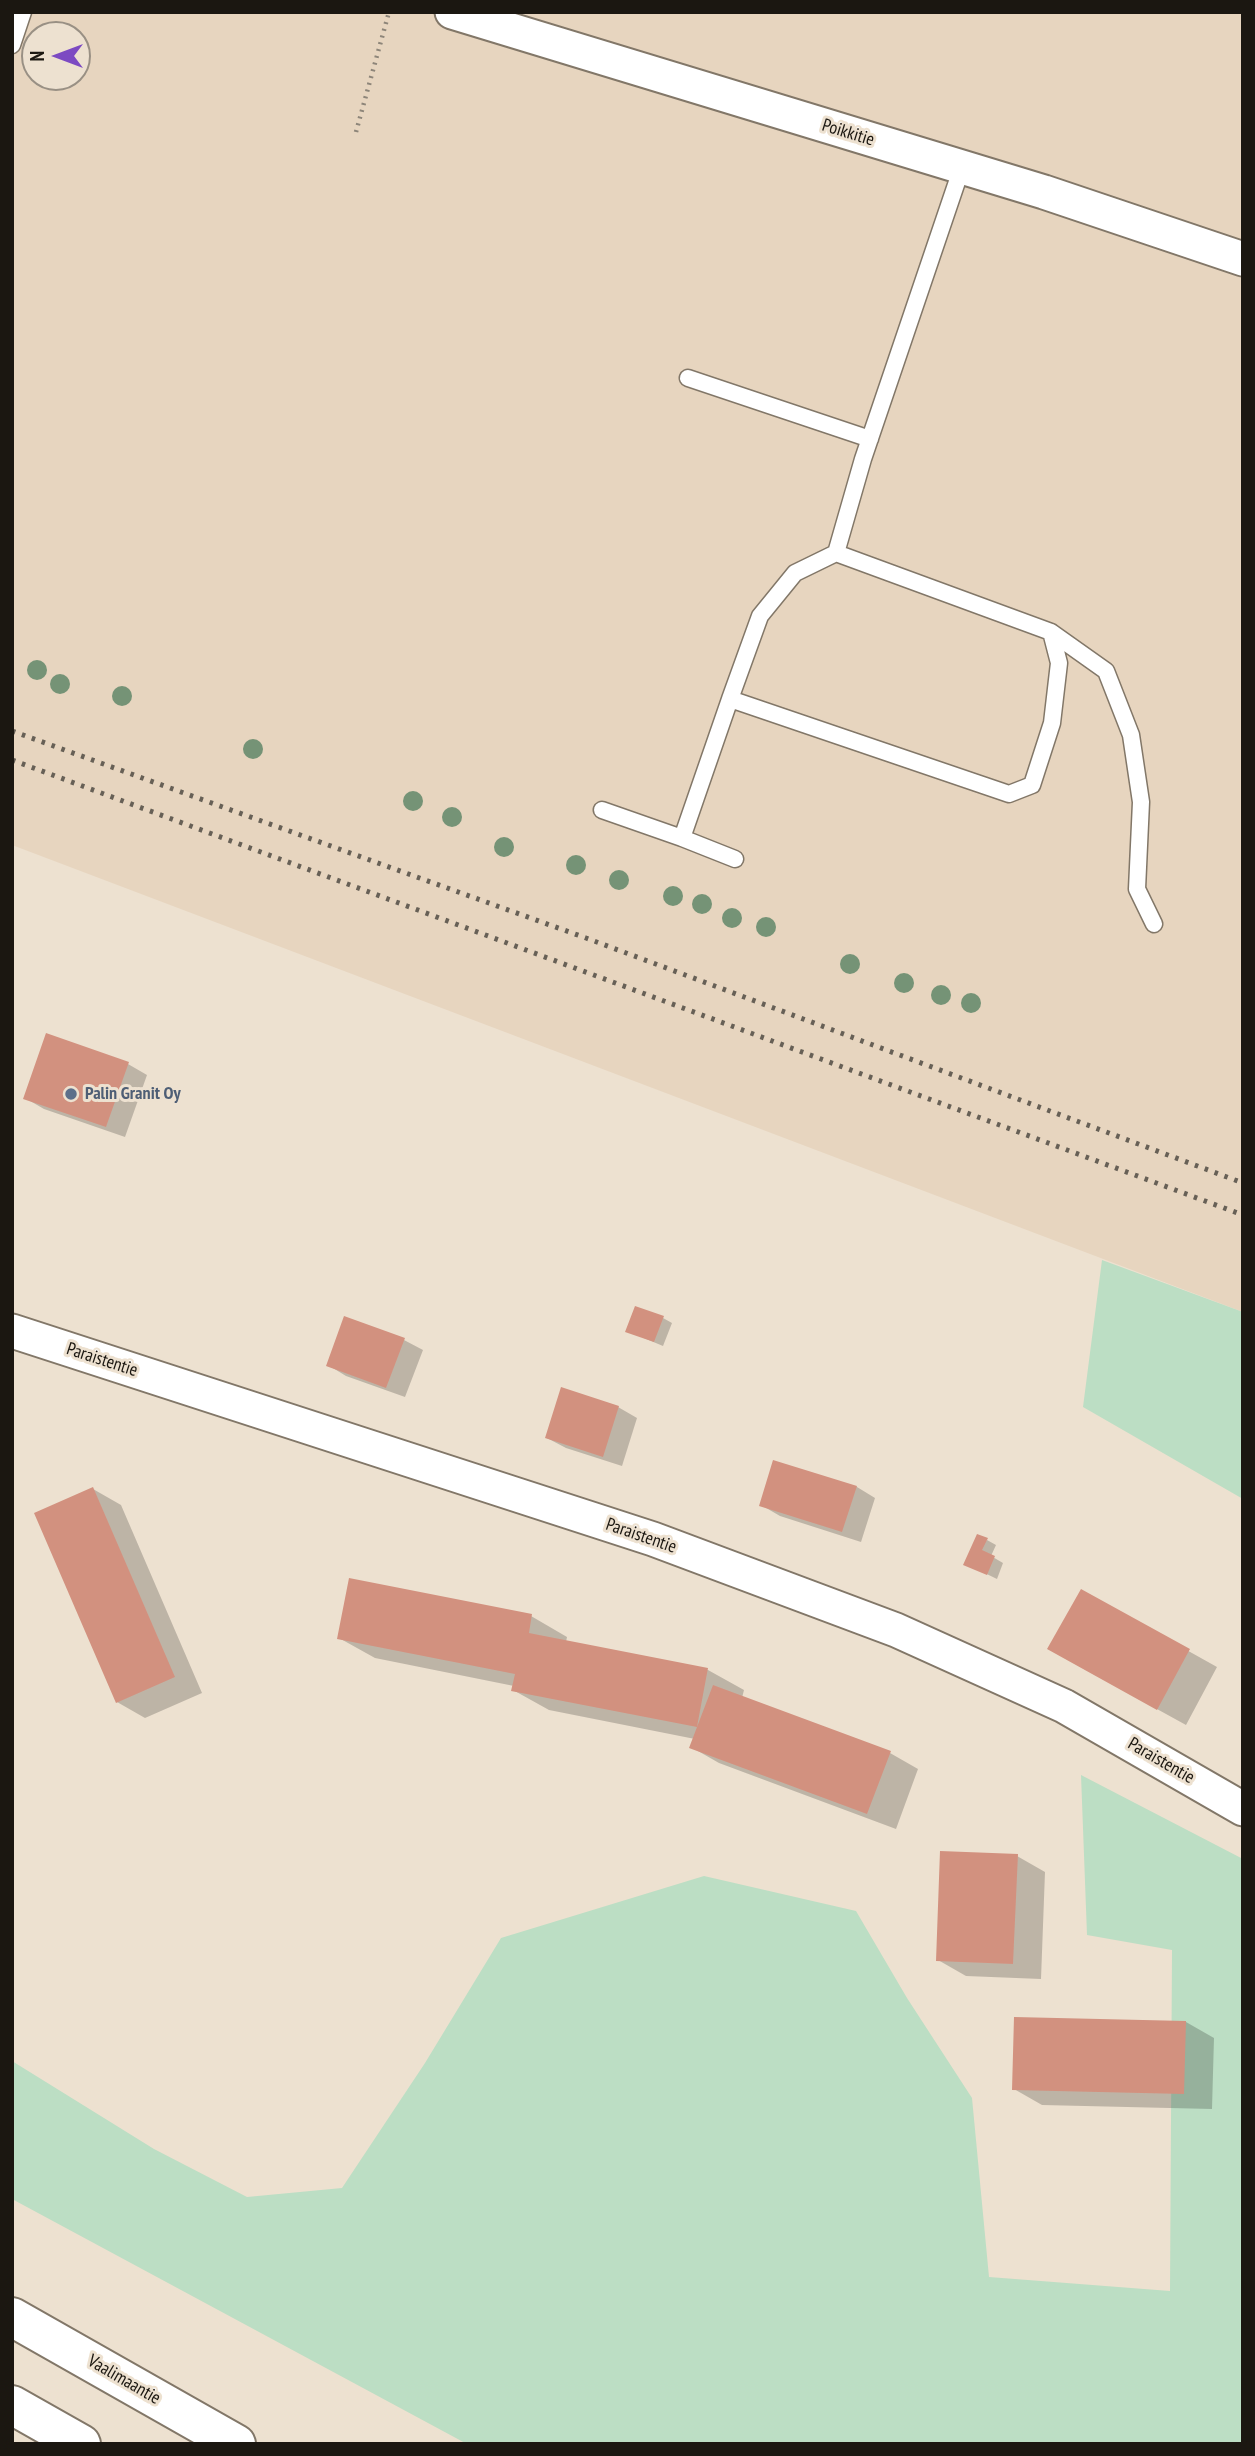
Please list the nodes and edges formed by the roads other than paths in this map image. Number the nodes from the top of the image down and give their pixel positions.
1 (23, 12) edge
2 (452, 12) edge
3 (12, 45) edge
4 (961, 167) junction
5 (1243, 259) edge
6 (688, 378) dead end
7 (870, 439) junction
8 (836, 552) junction
9 (1051, 632) junction
10 (730, 699) junction
11 (602, 810) dead end
12 (682, 838) junction
13 (735, 859) dead end
14 (1154, 924) dead end
15 (12, 1331) edge
16 (1243, 1809) edge
17 (12, 2317) edge
18 (12, 2405) edge
19 (81, 2444) edge
20 (236, 2444) edge

1 - 3 lane
2 - 4 street, Poikkitie
4 - 5 street, Poikkitie
4 - 7 lane
6 - 7 lane
7 - 8 lane
8 - 9 lane
8 - 10 lane
9 - 10 lane
9 - 14 lane
10 - 12 lane
11 - 12 lane
12 - 13 lane
15 - 16 street, Paraistentie
17 - 20 main road, Vaalimaantie
18 - 19 main road

